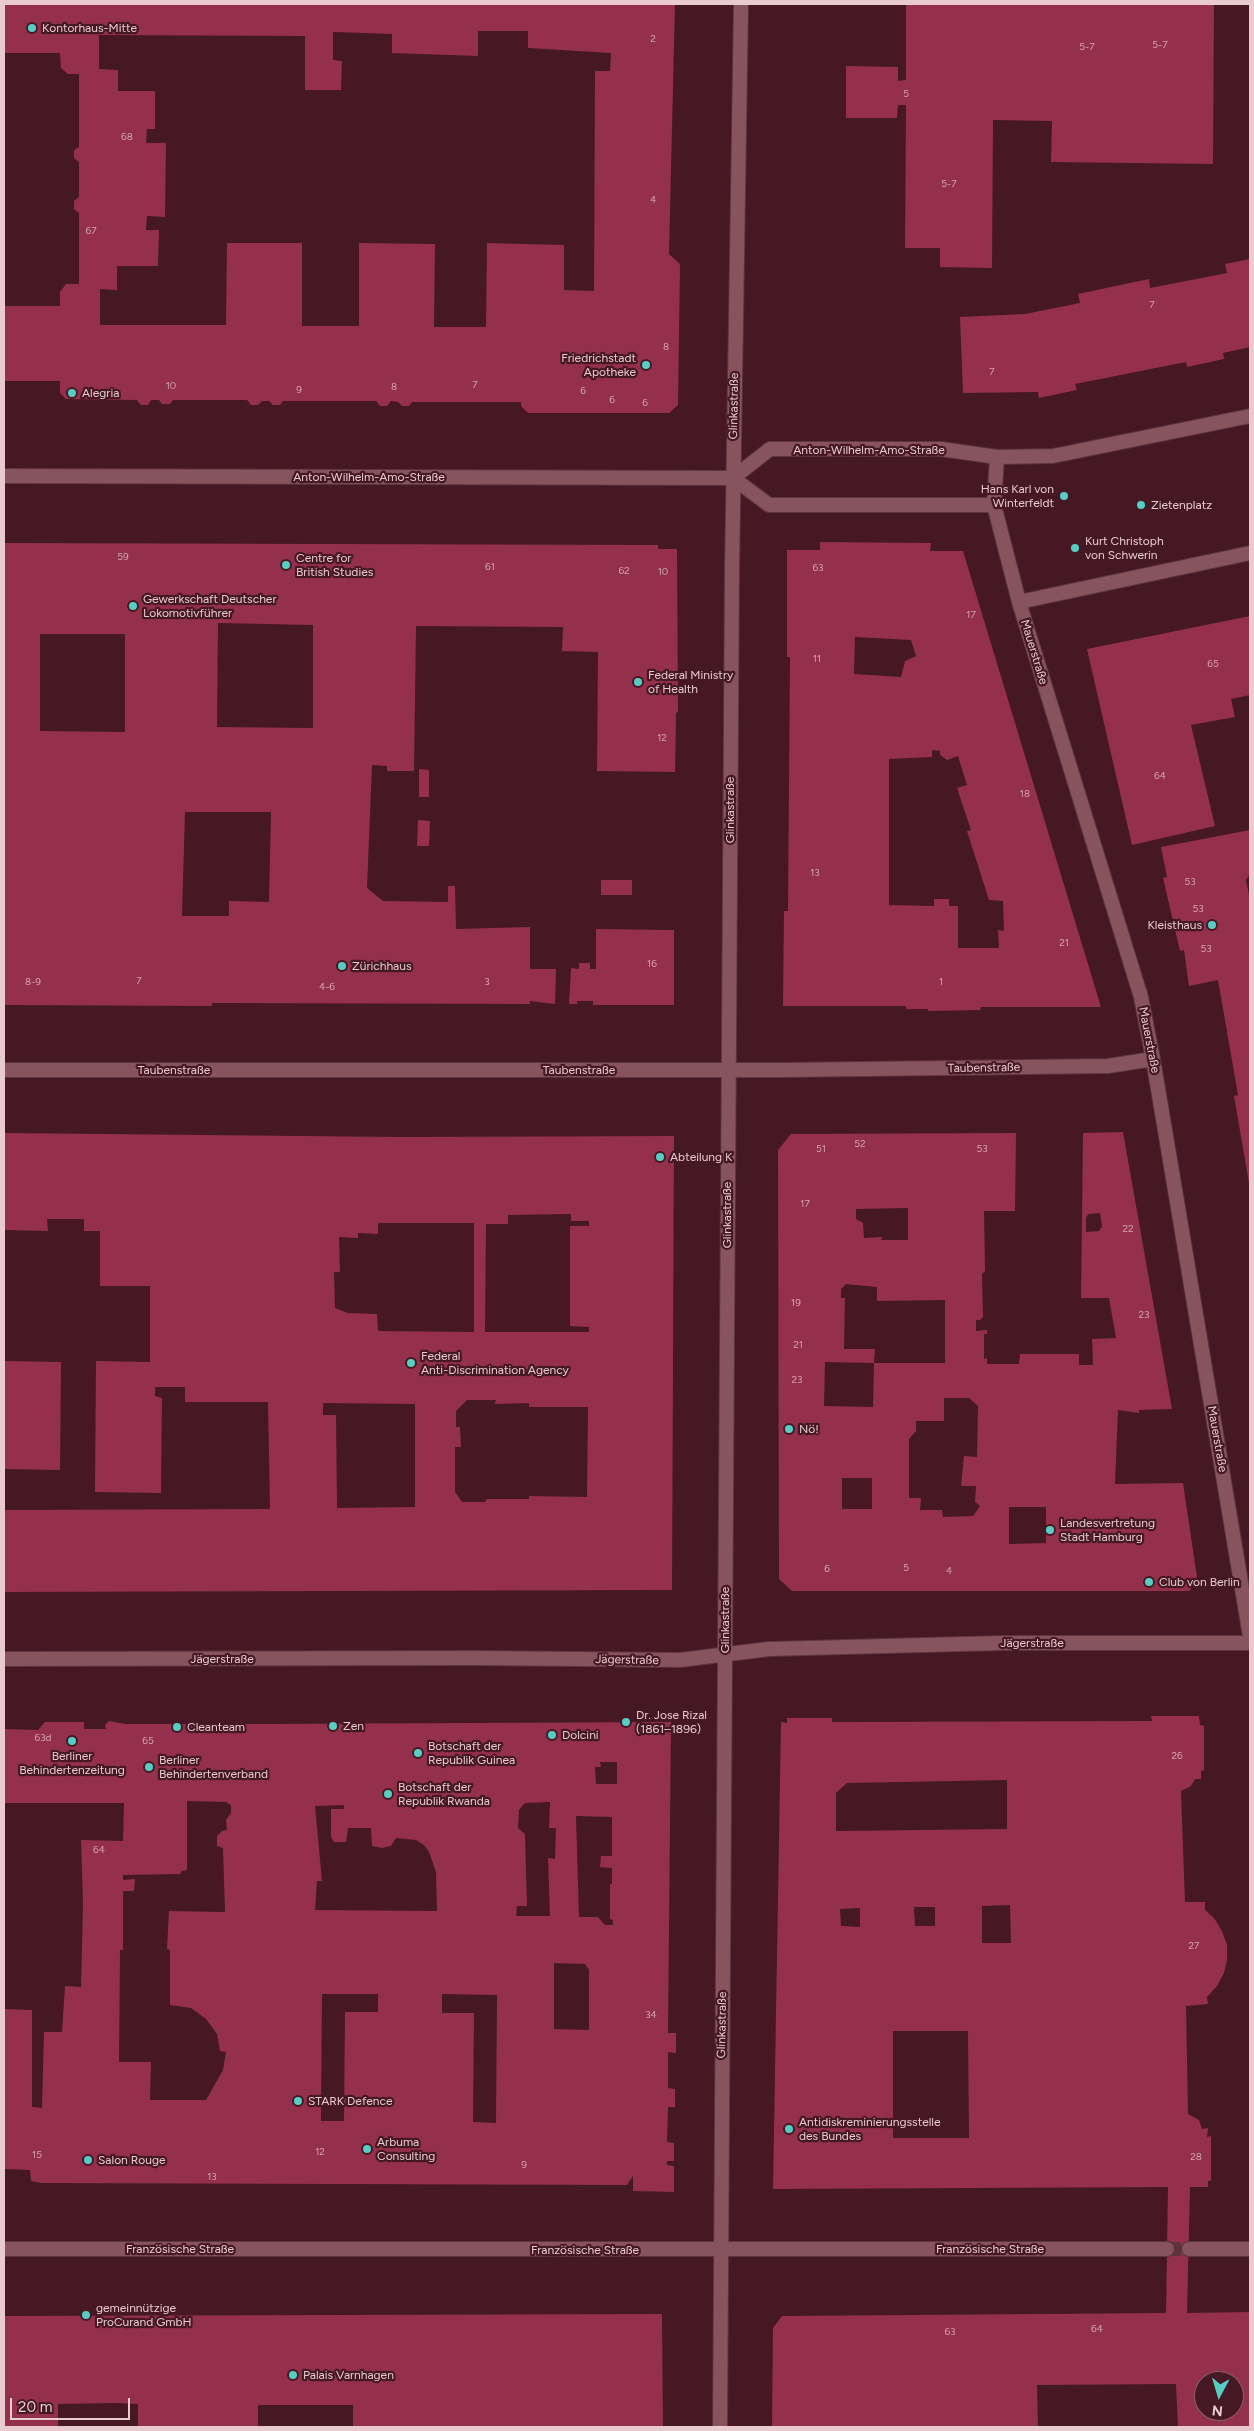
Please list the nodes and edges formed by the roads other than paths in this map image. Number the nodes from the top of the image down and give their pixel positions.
1 (741, 4) edge
2 (1250, 416) edge
3 (998, 457) junction
4 (4, 476) edge
5 (733, 478) junction
6 (994, 505) junction
7 (1250, 553) edge
8 (1019, 602) junction
9 (1153, 1059) junction
10 (4, 1070) edge
11 (728, 1070) junction
12 (1250, 1636) edge
13 (1250, 1643) edge
14 (724, 1655) junction
15 (4, 1660) edge
16 (4, 2249) edge
17 (1167, 2249) tunnel mouth
18 (1189, 2249) tunnel mouth
19 (1250, 2249) edge
20 (720, 2250) junction
21 (720, 2427) edge

1 - 5 street, Glinkastraße
2 - 3 street, Anton-Wilhelm-Amo-Straße
3 - 5 street, Anton-Wilhelm-Amo-Straße
3 - 6 street, Mauerstraße
4 - 5 street, Anton-Wilhelm-Amo-Straße
5 - 6 street
5 - 11 street, Glinkastraße
6 - 8 street, Mauerstraße
7 - 8 street
8 - 9 street, Mauerstraße
9 - 11 street, Taubenstraße
9 - 12 street, Mauerstraße
10 - 11 street, Taubenstraße
11 - 14 street, Glinkastraße
13 - 14 street, Jägerstraße
14 - 15 street, Jägerstraße
14 - 20 street, Glinkastraße
16 - 20 street, Französische Straße
17 - 20 street, Französische Straße
18 - 19 street
20 - 21 street, Glinkastraße

